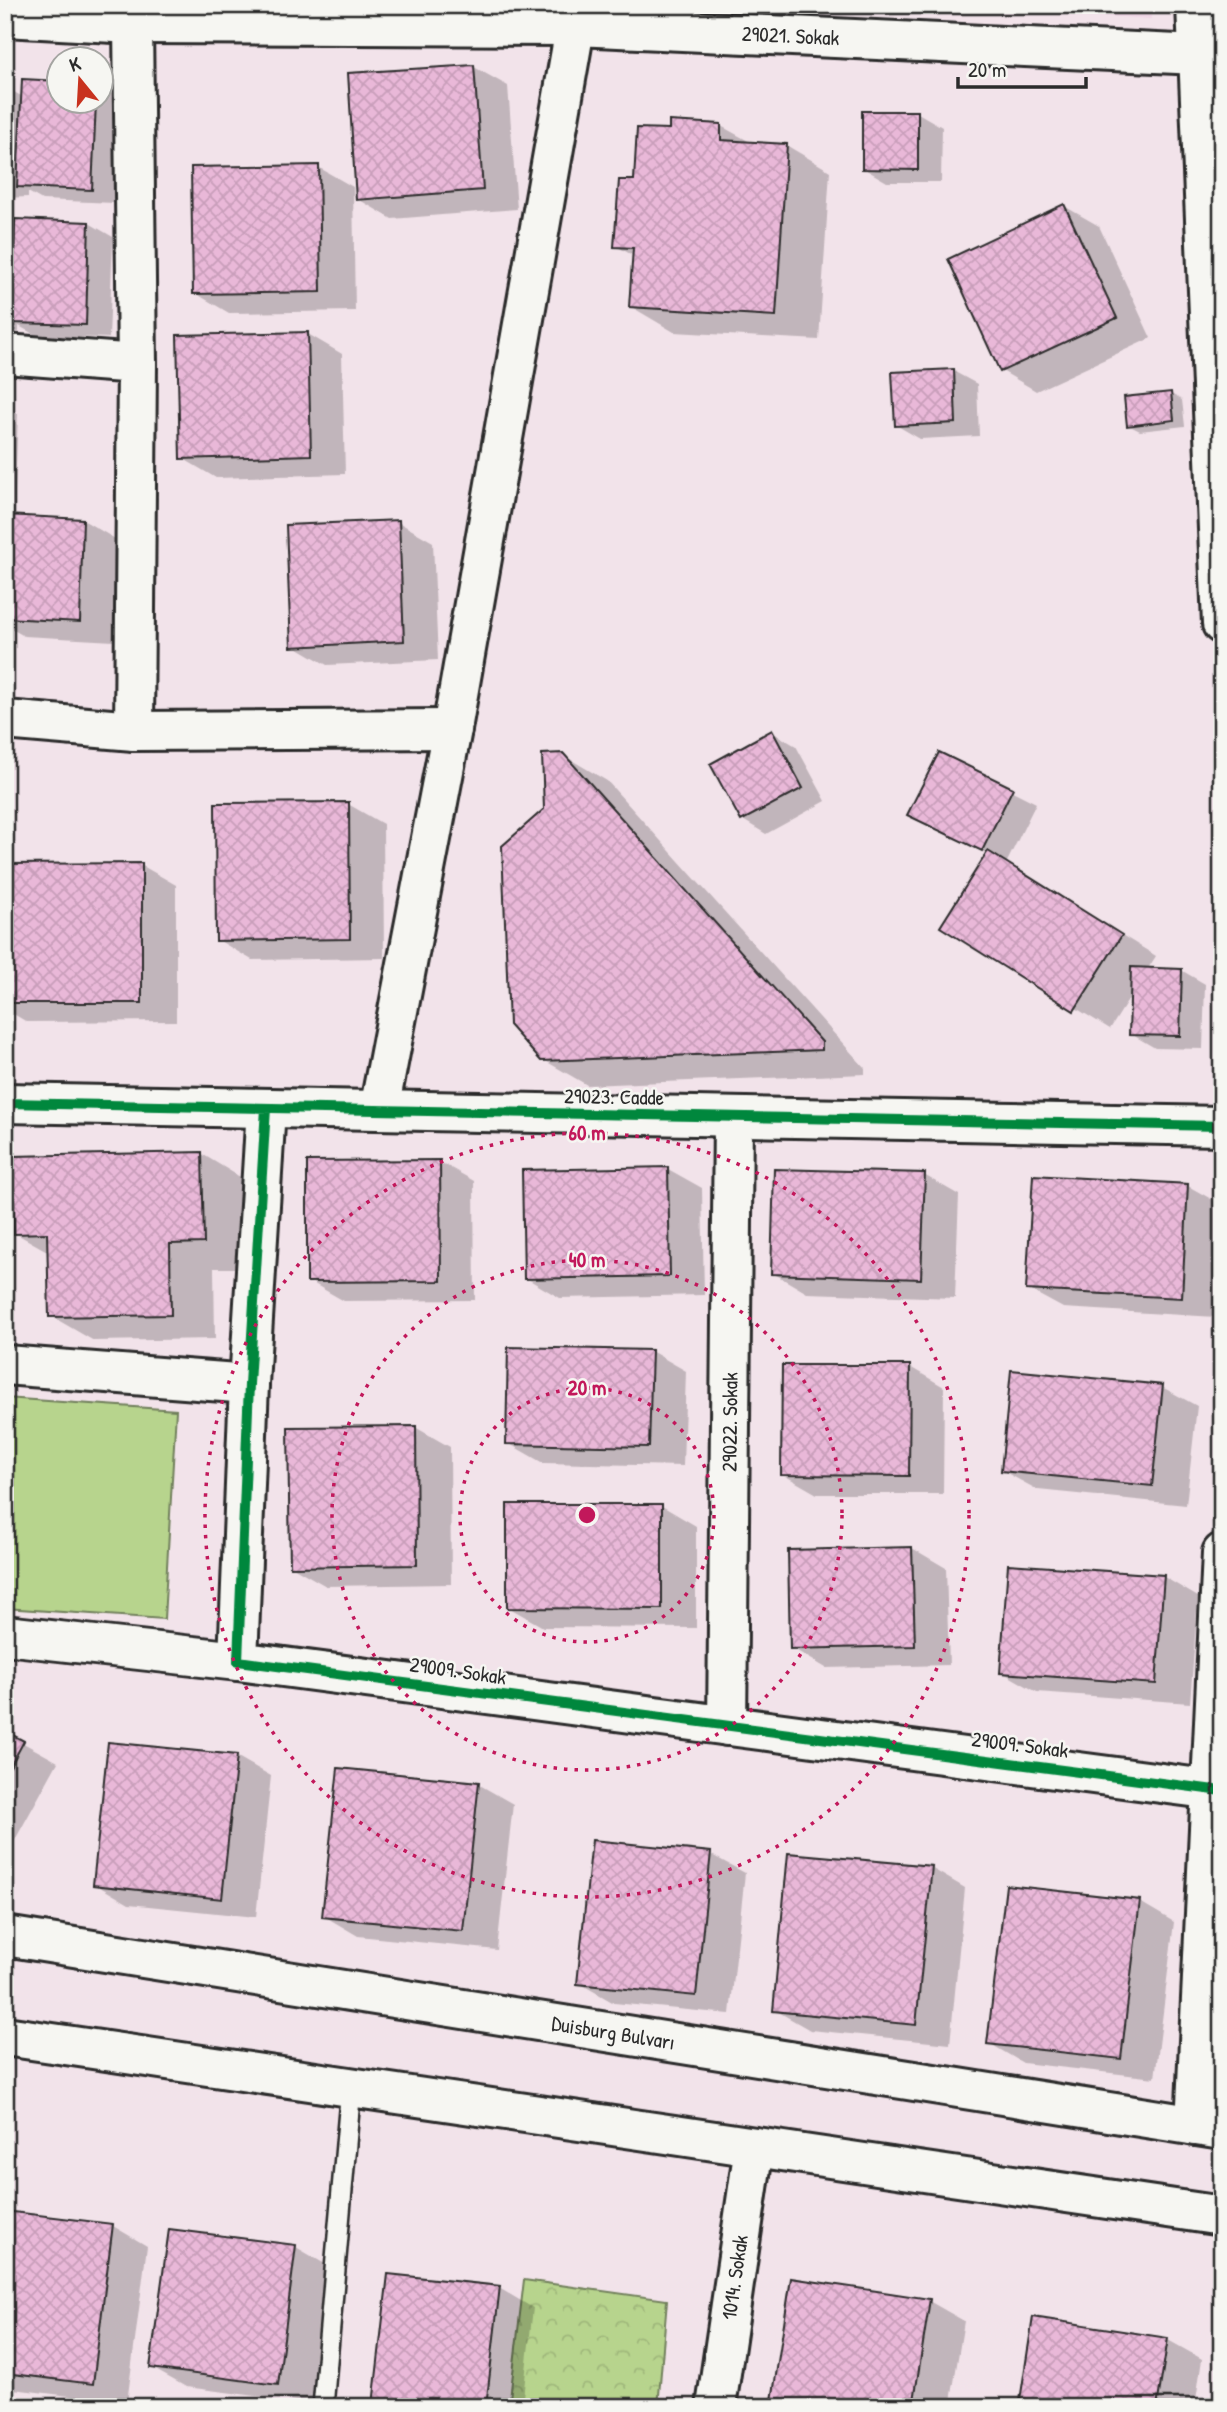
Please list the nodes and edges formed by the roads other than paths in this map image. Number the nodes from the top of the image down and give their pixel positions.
1 (1196, 5) edge
2 (577, 15) edge
3 (5, 17) edge
4 (133, 24) junction
5 (1199, 55) junction
6 (5, 355) edge
7 (137, 365) junction
8 (1222, 624) edge
9 (5, 720) edge
10 (452, 729) junction
11 (134, 731) junction
12 (5, 1104) edge
13 (266, 1108) junction
14 (379, 1110) junction
15 (733, 1119) junction
16 (1222, 1126) edge
17 (5, 1365) edge
18 (249, 1384) junction
19 (1222, 1553) edge
20 (5, 1635) edge
21 (238, 1661) junction
22 (727, 1726) junction
23 (1216, 1790) edge
24 (5, 1936) edge
25 (5, 2036) edge
26 (351, 2087) junction
27 (1208, 2128) edge
28 (754, 2147) junction
29 (1222, 2216) edge
30 (323, 2407) edge
31 (716, 2407) edge

1 - 5 street
2 - 4 street, 29021. Sokak
2 - 5 street, 29021. Sokak
2 - 10 street
3 - 4 street, 29021. Sokak
4 - 7 street
5 - 8 street
6 - 7 street
7 - 11 street
9 - 11 street
10 - 11 street
10 - 14 street
12 - 13 street, 29023. Cadde
13 - 14 street, 29023. Cadde
13 - 18 street
14 - 15 street, 29023. Cadde
15 - 16 street, 29023. Cadde
15 - 22 street, 29022. Sokak
17 - 18 street
18 - 21 street
19 - 23 street
20 - 21 street, 29009. Sokak
21 - 22 street, 29009. Sokak
22 - 23 street, 29009. Sokak
23 - 27 street
24 - 27 street, Duisburg Bulvarı
25 - 26 street
26 - 28 street
26 - 30 lane
28 - 29 street
28 - 31 street, 1014. Sokak

